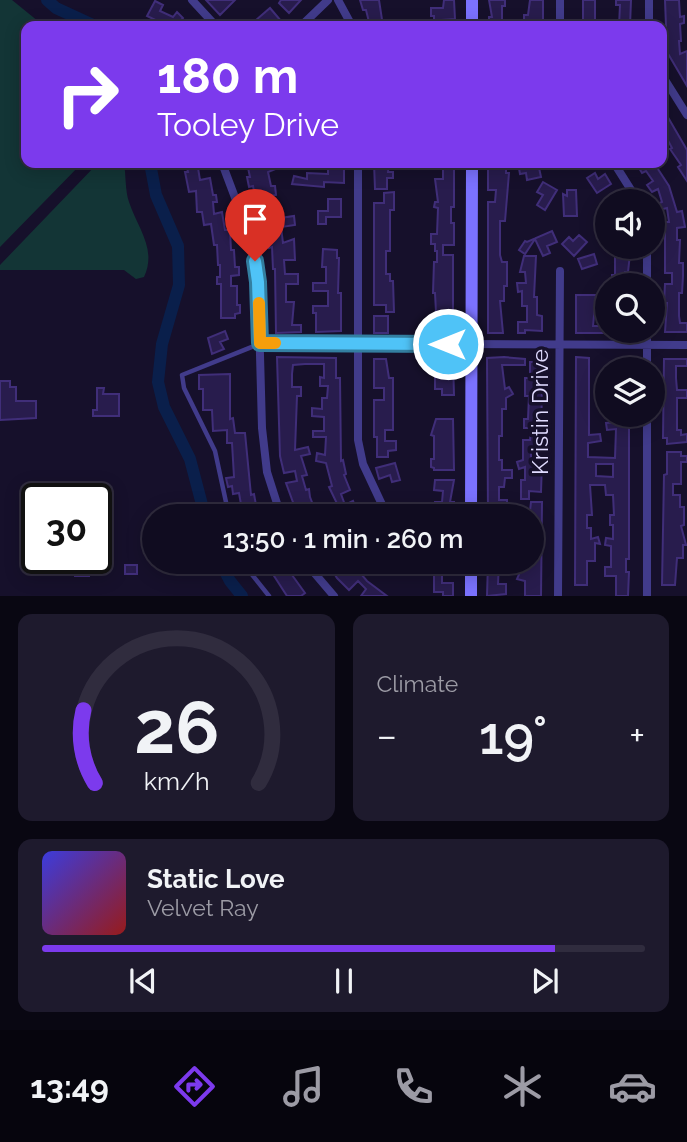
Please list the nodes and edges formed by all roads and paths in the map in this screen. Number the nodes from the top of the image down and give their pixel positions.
1 (192, 0) edge
2 (328, 0) edge
3 (338, 0) edge
4 (472, 0) edge
5 (560, 0) edge
6 (649, 0) edge
7 (211, 21) edge
8 (306, 21) edge
9 (350, 21) edge
10 (472, 21) edge
11 (560, 21) edge
12 (649, 21) edge
13 (667, 83) edge
14 (687, 115) edge
15 (224, 168) edge
16 (358, 168) edge
17 (471, 168) edge
18 (617, 168) edge
19 (630, 189) edge
20 (560, 271) dead end
21 (260, 343) junction
22 (358, 344) junction
23 (471, 344) junction
24 (560, 345) junction
25 (647, 345) junction
26 (687, 345) edge
27 (647, 357) edge
28 (647, 427) edge
29 (226, 504) edge
30 (277, 504) edge
31 (382, 504) edge
32 (471, 504) edge
33 (252, 574) edge
34 (315, 574) edge
35 (471, 574) edge
36 (269, 596) edge
37 (334, 596) edge
38 (471, 596) edge
39 (558, 596) edge
40 (647, 596) edge

1 - 7 street
2 - 8 street
3 - 9 street
4 - 10 street
5 - 11 street
6 - 12 street
13 - 14 street
15 - 21 street
16 - 22 street
17 - 23 street
18 - 19 street
20 - 24 street, Kristin Drive
21 - 22 street
21 - 29 lane
21 - 30 street
22 - 23 street
22 - 31 street
23 - 24 street
23 - 32 street
24 - 25 street
24 - 39 street, Kristin Drive
25 - 26 street
25 - 27 street
28 - 40 street
33 - 36 lane
34 - 37 street
35 - 38 street

